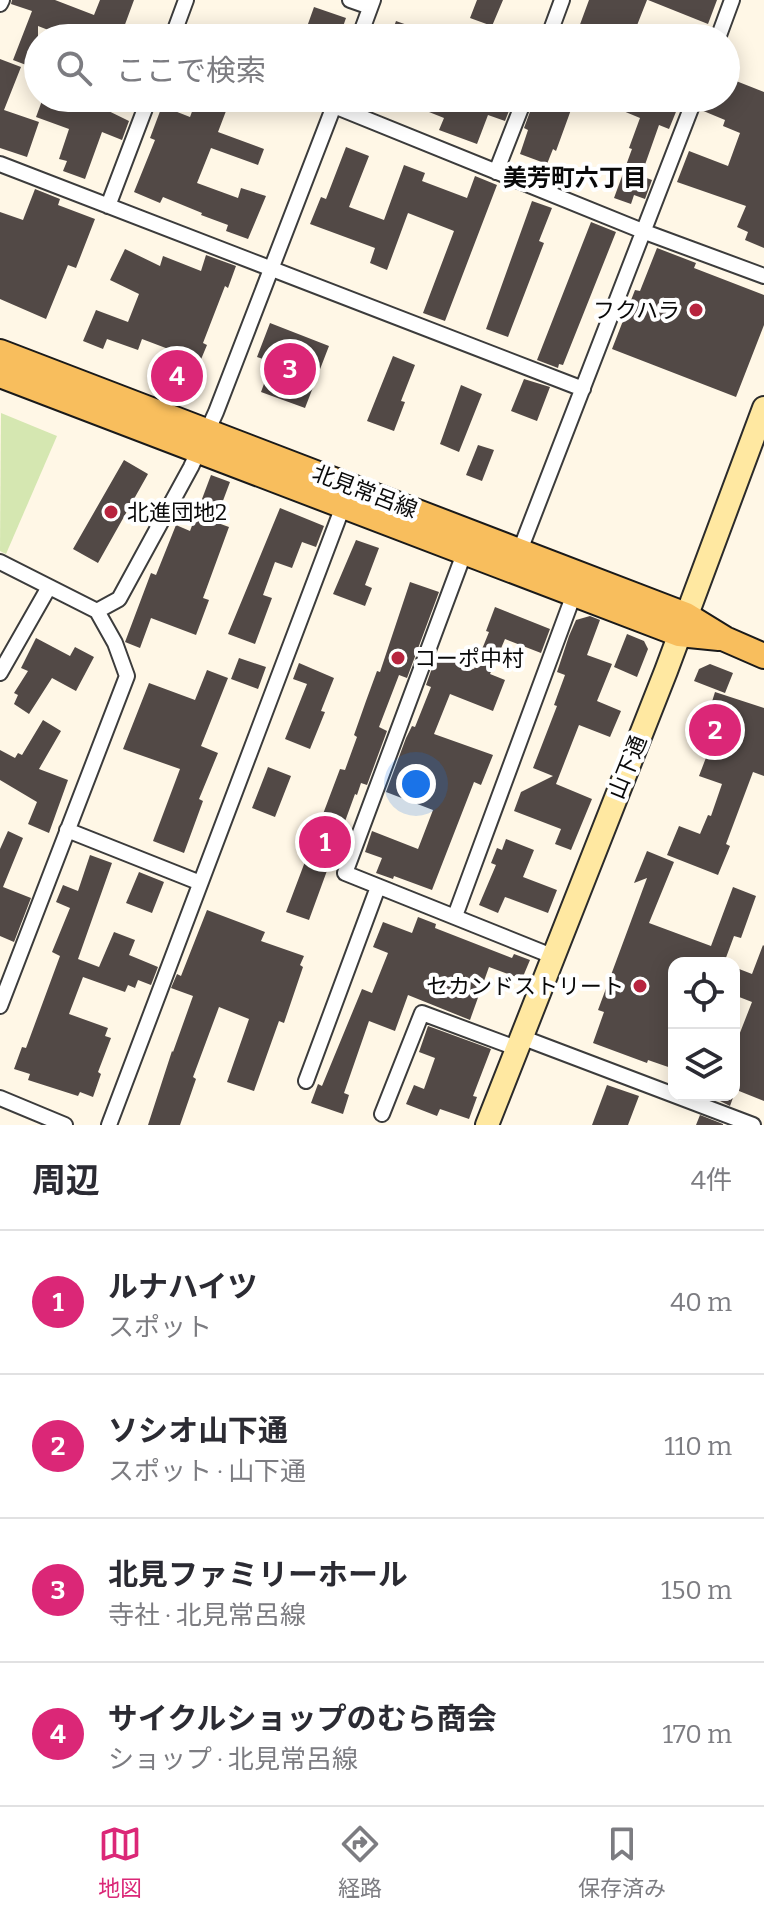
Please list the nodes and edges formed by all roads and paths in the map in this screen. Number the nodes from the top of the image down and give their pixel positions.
1 (186, 0) edge
2 (350, 0) edge
3 (562, 0) edge
4 (732, 0) edge
5 (372, 4) edge
6 (177, 24) edge
7 (364, 24) edge
8 (553, 24) edge
9 (723, 24) edge
10 (144, 112) edge
11 (332, 112) edge
12 (359, 112) edge
13 (520, 112) edge
14 (690, 112) edge
15 (0, 164) edge
16 (496, 172) junction
17 (108, 206) junction
18 (645, 232) junction
19 (271, 268) junction
20 (764, 276) edge
21 (0, 352) edge
22 (0, 375) edge
23 (583, 389) junction
24 (764, 408) edge
25 (203, 440) junction
26 (347, 495) junction
27 (465, 551) junction
28 (516, 560) junction
29 (0, 562) edge
30 (49, 587) junction
31 (574, 594) junction
32 (97, 611) junction
33 (683, 624) junction
34 (764, 656) edge
35 (0, 673) edge
36 (67, 830) junction
37 (198, 882) junction
38 (378, 887) junction
39 (455, 916) junction
40 (552, 956) junction
41 (0, 1006) edge
42 (519, 1043) junction
43 (306, 1081) dead end
44 (668, 1093) edge
45 (0, 1098) edge
46 (690, 1101) edge
47 (382, 1114) dead end
48 (65, 1125) edge
49 (109, 1125) edge
50 (487, 1125) edge
51 (753, 1125) edge

1 - 6 street
2 - 5 street
3 - 8 street
4 - 9 street
5 - 7 street
10 - 17 street
11 - 19 street
12 - 16 street
13 - 16 street
14 - 18 street
15 - 17 street
16 - 18 street
17 - 19 street
18 - 20 street
18 - 23 street
19 - 23 street
19 - 25 street
21 - 25 main road, 北見常呂線
22 - 25 main road, 北見常呂線
23 - 28 street
24 - 33 street, 山下通
25 - 26 main road, 北見常呂線
25 - 32 street
26 - 27 main road, 北見常呂線
26 - 28 main road, 北見常呂線
26 - 37 street
27 - 28 main road, 北見常呂線
27 - 38 street
28 - 31 main road, 北見常呂線
28 - 33 main road, 北見常呂線
29 - 30 street
30 - 32 street
30 - 35 street
31 - 33 main road, 北見常呂線
31 - 39 street
32 - 36 street
33 - 34 main road, 北見常呂線
33 - 40 street, 山下通
36 - 37 street
36 - 41 street
37 - 49 street
38 - 39 street
38 - 43 street
39 - 40 street
40 - 42 street, 山下通
42 - 44 street
42 - 47 street
42 - 50 street, 山下通
45 - 48 street
46 - 51 street

